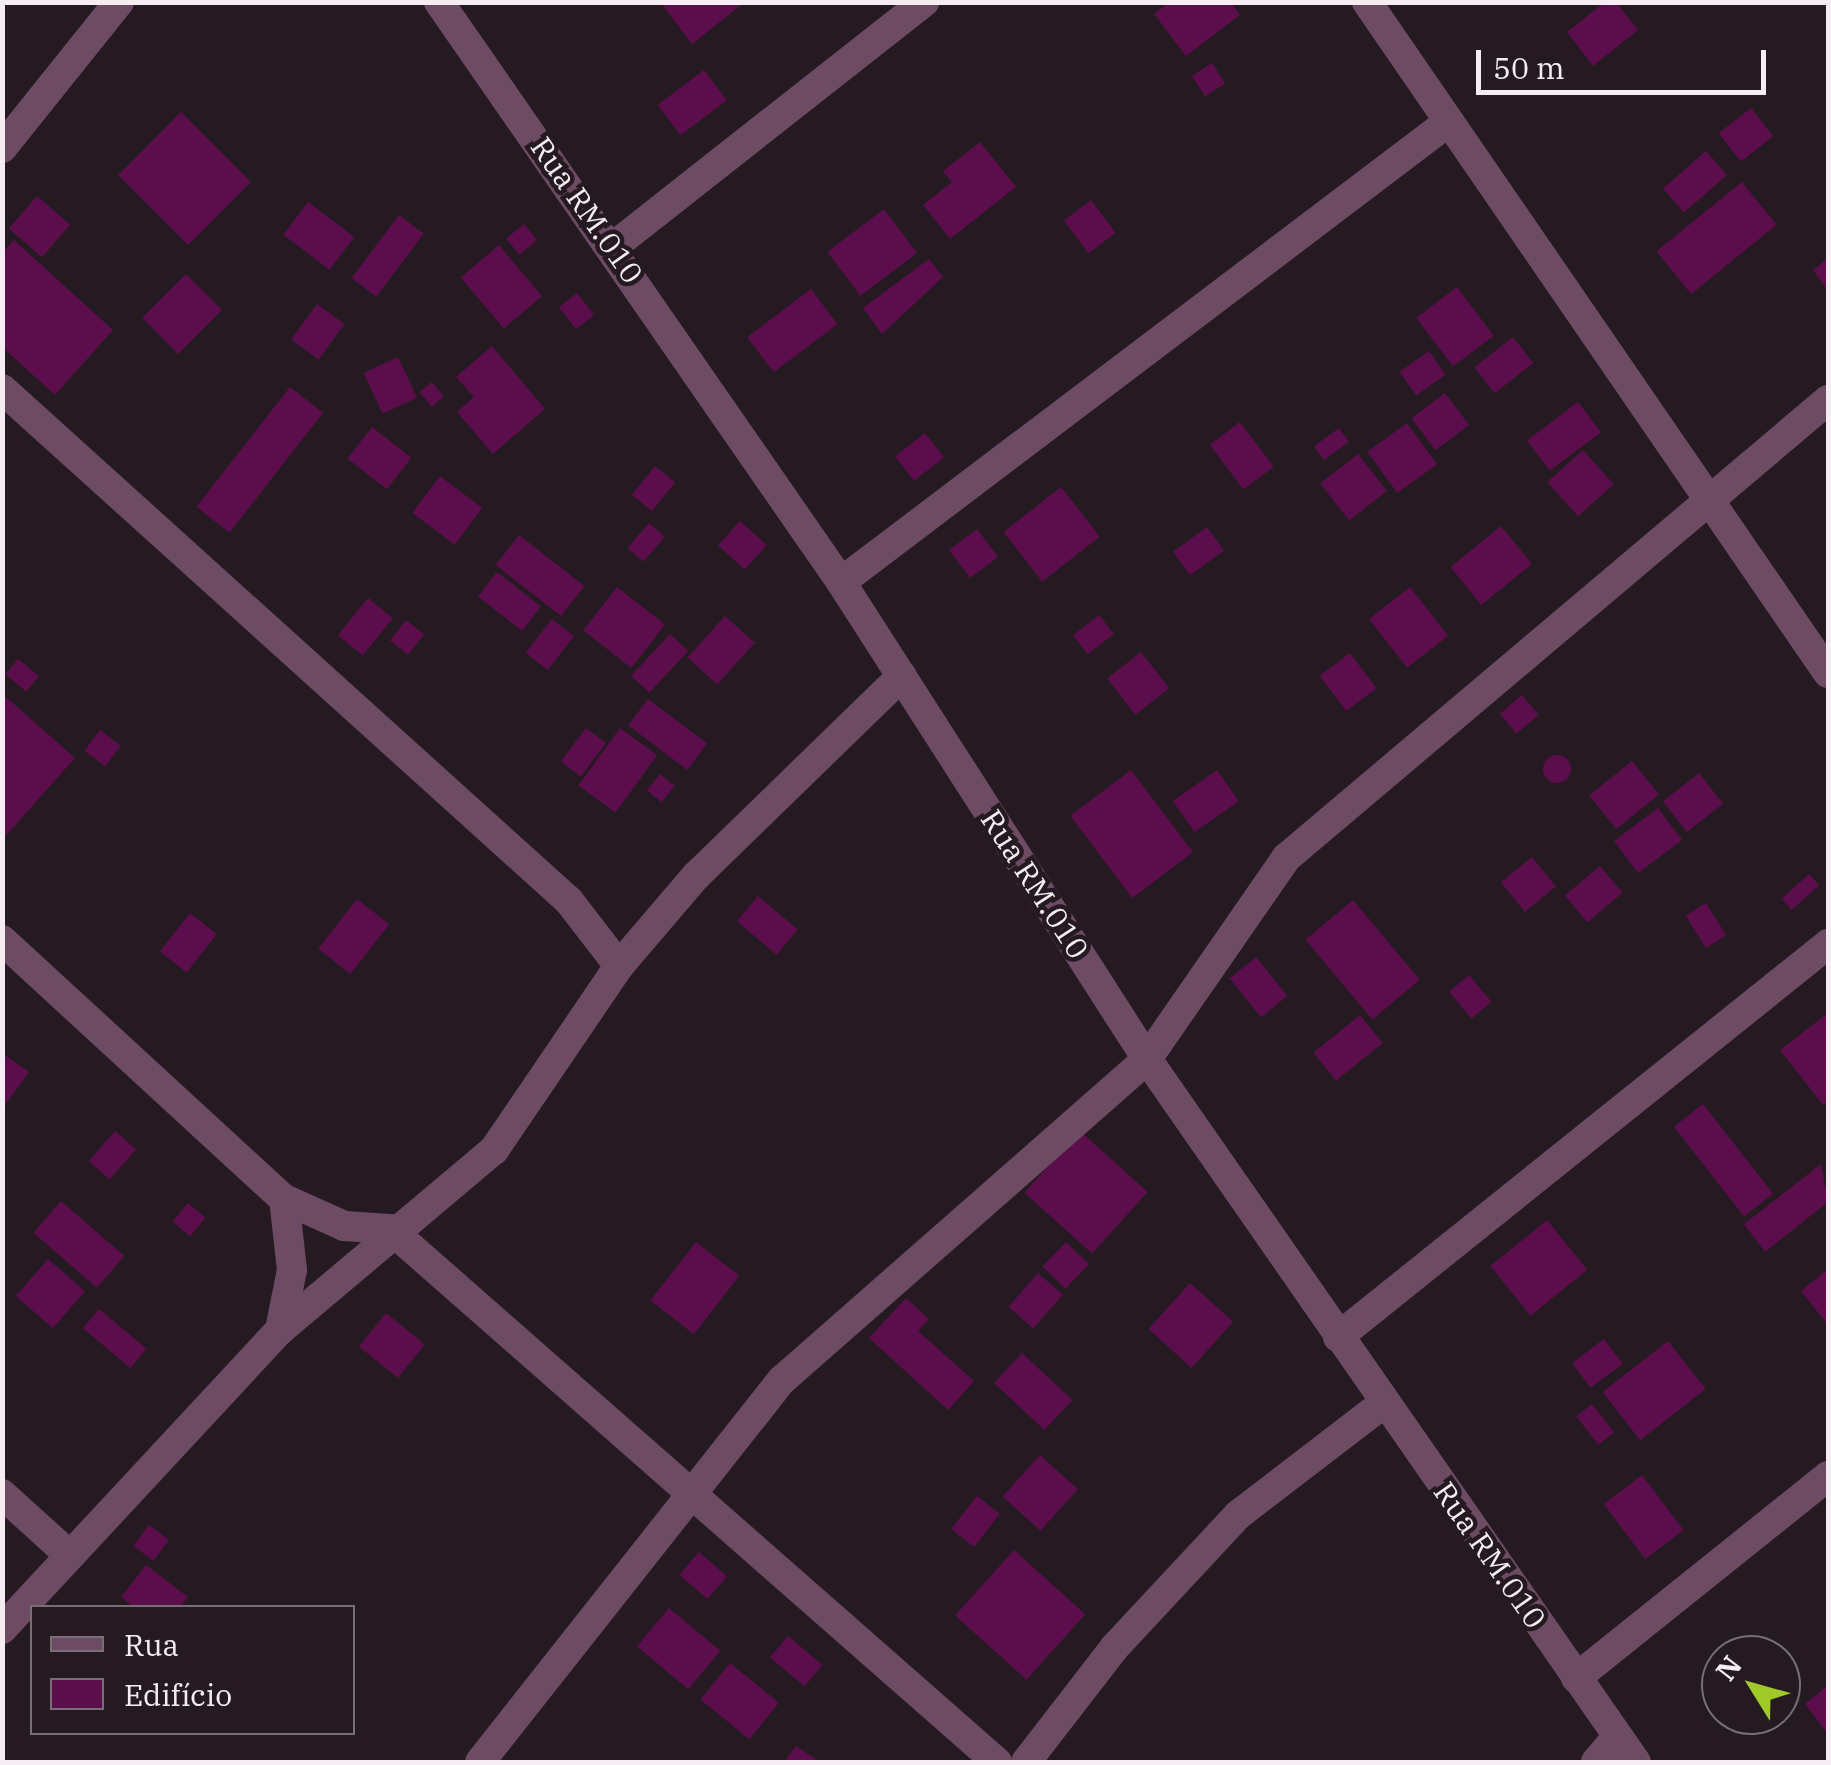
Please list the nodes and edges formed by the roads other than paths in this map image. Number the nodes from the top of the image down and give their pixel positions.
1 (119, 2) edge
2 (439, 2) edge
3 (924, 2) edge
4 (1367, 2) edge
5 (1447, 123) junction
6 (2, 148) edge
7 (614, 246) junction
8 (2, 389) edge
9 (1828, 400) edge
10 (1708, 493) junction
11 (841, 582) junction
12 (1828, 673) edge
13 (902, 676) junction
14 (2, 940) edge
15 (1828, 944) edge
16 (620, 966) junction
17 (1147, 1059) junction
18 (284, 1199) junction
19 (390, 1229) junction
20 (280, 1330) junction
21 (1338, 1337) junction
22 (1384, 1403) junction
23 (1828, 1476) edge
24 (696, 1492) junction
25 (2, 1494) edge
26 (66, 1552) junction
27 (2, 1629) edge
28 (1576, 1678) junction
29 (1617, 1737) junction
30 (480, 1762) edge
31 (997, 1762) edge
32 (1026, 1762) edge
33 (1596, 1762) edge
34 (1636, 1762) edge

1 - 6 street
2 - 7 street, Rua RM.010
3 - 7 street
4 - 5 street
5 - 10 street
5 - 11 street
7 - 11 street, Rua RM.010
8 - 16 street
9 - 10 street
10 - 12 street
10 - 17 street
11 - 13 street, Rua RM.010
13 - 16 street
13 - 17 street, Rua RM.010
14 - 18 street
15 - 21 street
16 - 19 street
17 - 21 street, Rua RM.010
17 - 24 street
18 - 19 street
18 - 20 street
19 - 20 street
19 - 24 street
20 - 26 street
21 - 22 street, Rua RM.010
22 - 28 street, Rua RM.010
22 - 32 street
23 - 28 street
24 - 30 street
24 - 31 street
25 - 26 street
26 - 27 street
28 - 29 street, Rua RM.010
29 - 33 street
29 - 34 street, Rua RM.010

